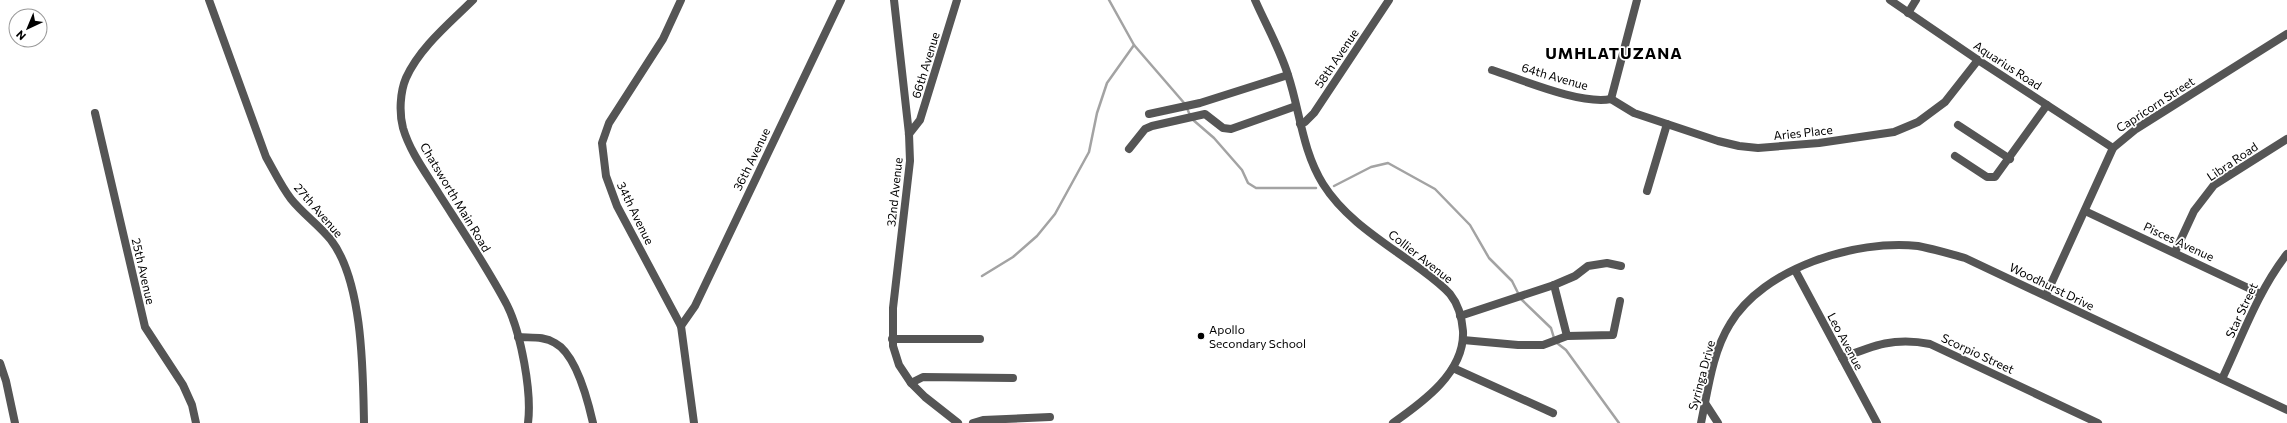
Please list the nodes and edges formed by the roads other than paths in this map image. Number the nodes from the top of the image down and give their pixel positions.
1 (209, 0) edge
2 (473, 0) edge
3 (681, 0) edge
4 (841, 0) edge
5 (894, 0) edge
6 (957, 0) edge
7 (1255, 0) edge
8 (1389, 0) edge
9 (1637, 0) edge
10 (1890, 0) edge
11 (1916, 0) edge
12 (1908, 13) junction
13 (2287, 34) edge
14 (1978, 60) junction
15 (1492, 70) dead end
16 (1288, 75) junction
17 (1611, 99) junction
18 (2047, 104) junction
19 (1296, 106) junction
20 (95, 113) dead end
21 (1149, 114) dead end
22 (1300, 124) junction
23 (1667, 124) junction
24 (1958, 125) dead end
25 (909, 134) junction
26 (2287, 139) edge
27 (2113, 148) junction
28 (1129, 149) dead end
29 (1955, 156) dead end
30 (2010, 159) junction
31 (1647, 191) dead end
32 (2085, 211) junction
33 (2175, 252) junction
34 (2287, 254) edge
35 (1621, 266) dead end
36 (1795, 270) junction
37 (1554, 285) junction
38 (2261, 294) junction
39 (2046, 295) junction
40 (1620, 301) dead end
41 (1460, 316) junction
42 (681, 326) junction
43 (1567, 336) junction
44 (518, 337) junction
45 (892, 339) junction
46 (980, 339) dead end
47 (1463, 340) junction
48 (1842, 358) junction
49 (0, 363) edge
50 (1453, 368) junction
51 (1013, 378) dead end
52 (2222, 379) junction
53 (911, 383) junction
54 (1705, 403) junction
55 (2287, 410) edge
56 (1553, 413) dead end
57 (1050, 417) dead end
58 (15, 423) edge
59 (196, 423) edge
60 (364, 423) edge
61 (528, 423) edge
62 (593, 423) edge
63 (694, 423) edge
64 (958, 423) edge
65 (973, 423) edge
66 (1393, 423) edge
67 (1701, 423) edge
68 (1718, 423) edge
69 (1877, 423) edge
70 (2098, 423) edge

1 - 60 street, 27th Avenue
2 - 44 street, Chatsworth Main Road
3 - 42 street, 34th Avenue
4 - 42 street, 36th Avenue
5 - 25 street, 32nd Avenue
6 - 25 street, 66th Avenue
7 - 16 street, Collier Avenue
8 - 22 street, 58th Avenue
9 - 17 street
10 - 12 street, Aquarius Road
11 - 12 street
12 - 14 street, Aquarius Road
13 - 27 street, Capricorn Street
14 - 18 street, Aquarius Road
14 - 23 street, Aries Place
15 - 17 street, 64th Avenue
16 - 19 street, Collier Avenue
16 - 21 street
17 - 23 street, Aries Place
18 - 27 street, Aquarius Road
18 - 30 street
19 - 22 street, Collier Avenue
19 - 28 street
20 - 59 street, 25th Avenue
22 - 41 street, Collier Avenue
23 - 31 street
24 - 30 street
25 - 45 street, 32nd Avenue
26 - 33 street, Libra Road
27 - 32 street, Capricorn Street
29 - 30 street
32 - 33 street, Pisces Avenue
32 - 39 street, Capricorn Street
33 - 38 street, Pisces Avenue
34 - 38 street, Star Street
35 - 37 street
36 - 39 street, Woodhurst Drive
36 - 48 street, Leo Avenue
36 - 54 street, Syringa Drive
37 - 41 street
37 - 43 street
38 - 52 street, Star Street
39 - 52 street, Woodhurst Drive
40 - 43 street
41 - 47 street, Collier Avenue
42 - 63 street, 34th Avenue
43 - 47 street
44 - 61 street, Chatsworth Main Road
44 - 62 street
45 - 46 street
45 - 53 street, 32nd Avenue
47 - 50 street, Collier Avenue
48 - 69 street, Leo Avenue
48 - 70 street, Scorpio Street
49 - 58 street
50 - 56 street
50 - 66 street, Collier Avenue
51 - 53 street
52 - 55 street, Woodhurst Drive
53 - 64 street, 32nd Avenue
54 - 67 street, Syringa Drive
54 - 68 street
57 - 65 street

